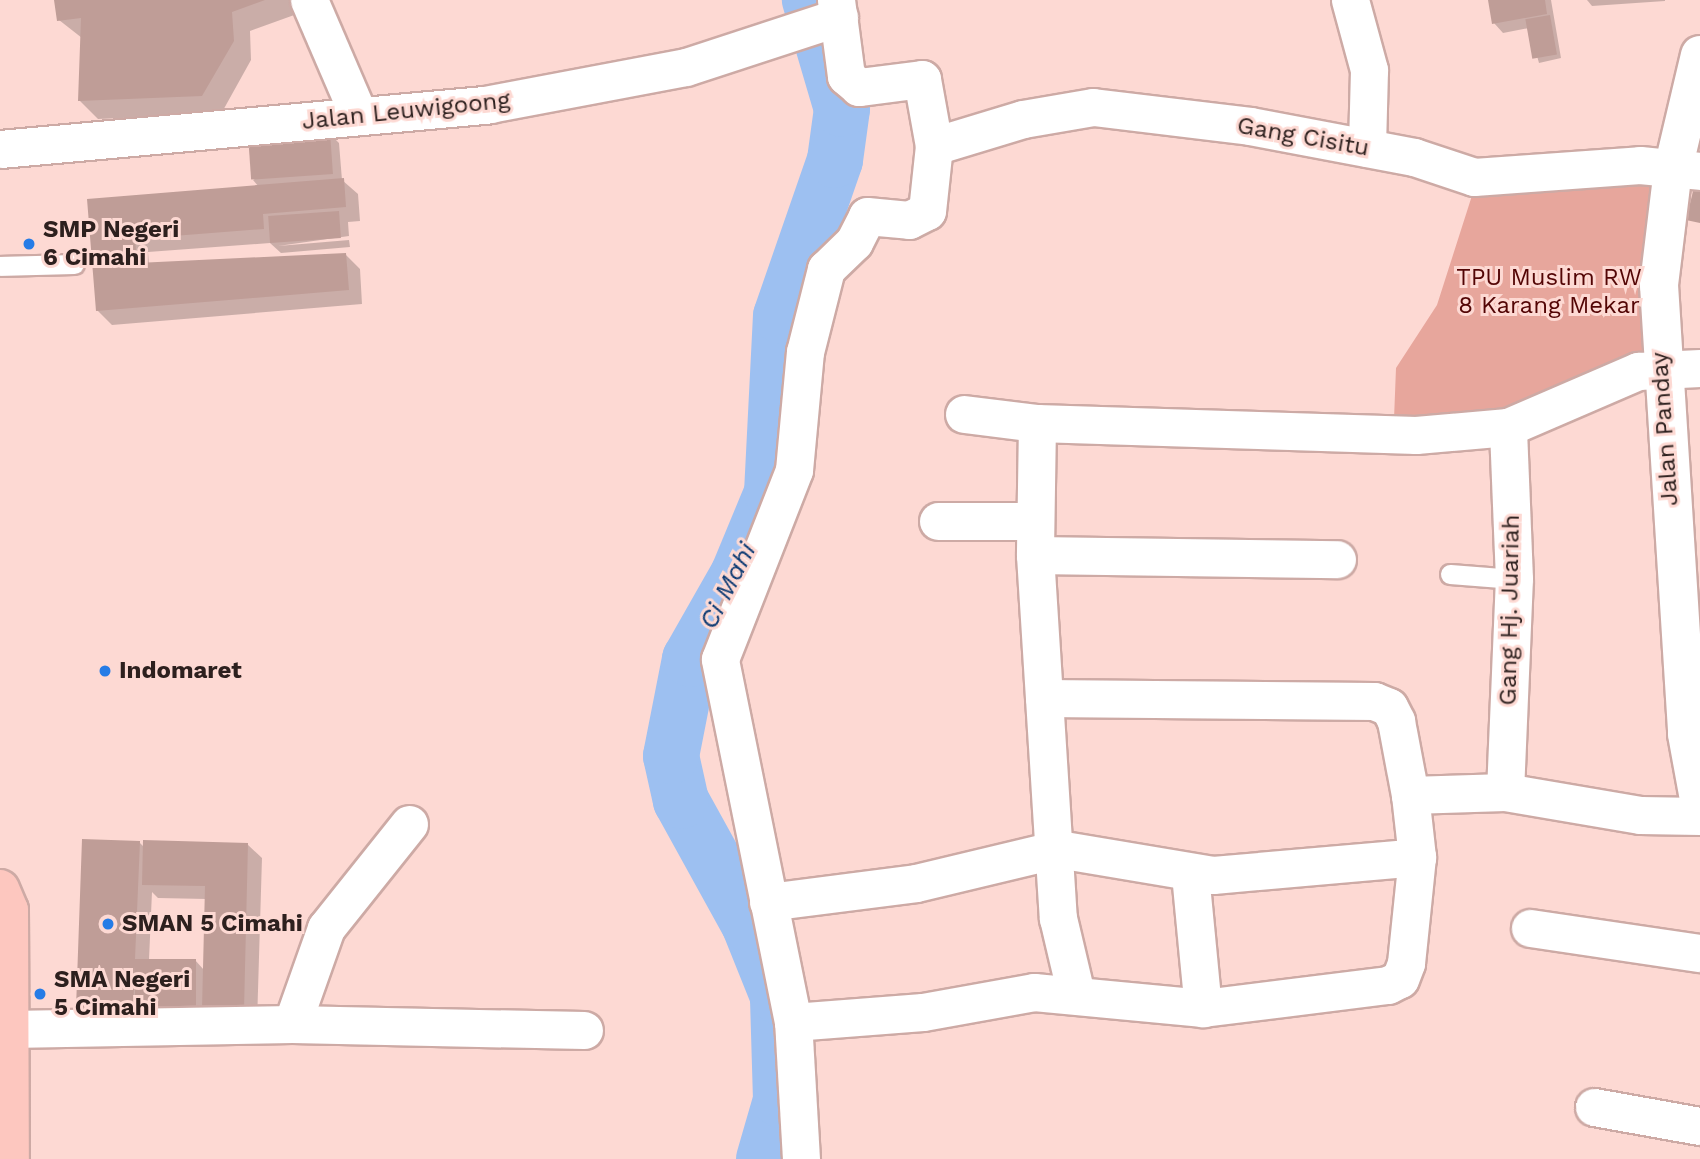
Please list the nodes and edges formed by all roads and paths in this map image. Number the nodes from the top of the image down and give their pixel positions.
1 (309, 0) edge
2 (1350, 0) edge
3 (826, 16) edge
4 (1700, 55) edge
5 (359, 116) junction
6 (934, 146) junction
7 (1367, 148) junction
8 (0, 149) edge
9 (1687, 170) edge
10 (74, 264) dead end
11 (0, 266) edge
12 (1660, 366) junction
13 (1700, 368) edge
14 (964, 414) dead end
15 (1037, 423) junction
16 (1508, 427) junction
17 (938, 522) dead end
18 (1686, 534) edge
19 (1035, 538) junction
20 (1337, 559) dead end
21 (1450, 574) dead end
22 (1514, 579) junction
23 (1044, 698) junction
24 (1693, 733) edge
25 (1505, 792) junction
26 (1410, 795) junction
27 (1700, 805) edge
28 (1700, 816) edge
29 (409, 824) dead end
30 (1058, 849) junction
31 (1417, 857) junction
32 (1190, 874) junction
33 (0, 889) edge
34 (768, 902) junction
35 (1530, 928) dead end
36 (1700, 953) edge
37 (1076, 994) junction
38 (1203, 1008) junction
39 (793, 1022) junction
40 (292, 1024) junction
41 (9, 1029) junction
42 (584, 1030) dead end
43 (1594, 1107) dead end
44 (1700, 1126) edge
45 (10, 1159) edge
46 (802, 1159) edge

1 - 5 street
2 - 7 street
3 - 5 street, Jalan Leuwigoong
3 - 6 street
4 - 9 street, Jalan Panday
5 - 8 street, Jalan Leuwigoong
6 - 7 street, Gang Cisitu
6 - 34 street
7 - 9 street, Gang Cisitu
9 - 12 street, Jalan Panday
10 - 11 lane
12 - 13 street
12 - 16 street
12 - 18 street, Jalan Panday
14 - 15 street
15 - 16 street
15 - 19 street
16 - 22 street, Gang Hj. Juariah
17 - 19 street
18 - 24 street, Jalan Panday
19 - 20 street
19 - 23 street
21 - 22 lane
22 - 25 street, Gang Hj. Juariah
23 - 26 street
23 - 30 street
24 - 27 street, Jalan Panday
25 - 26 street
25 - 28 street
26 - 31 street
29 - 40 street
30 - 32 street
30 - 34 street
30 - 37 street
31 - 32 street
31 - 38 street
32 - 38 street
33 - 41 main road
34 - 39 street
35 - 36 street
37 - 38 street
37 - 39 street
39 - 46 street
40 - 41 street
40 - 42 street
41 - 45 main road
43 - 44 street

